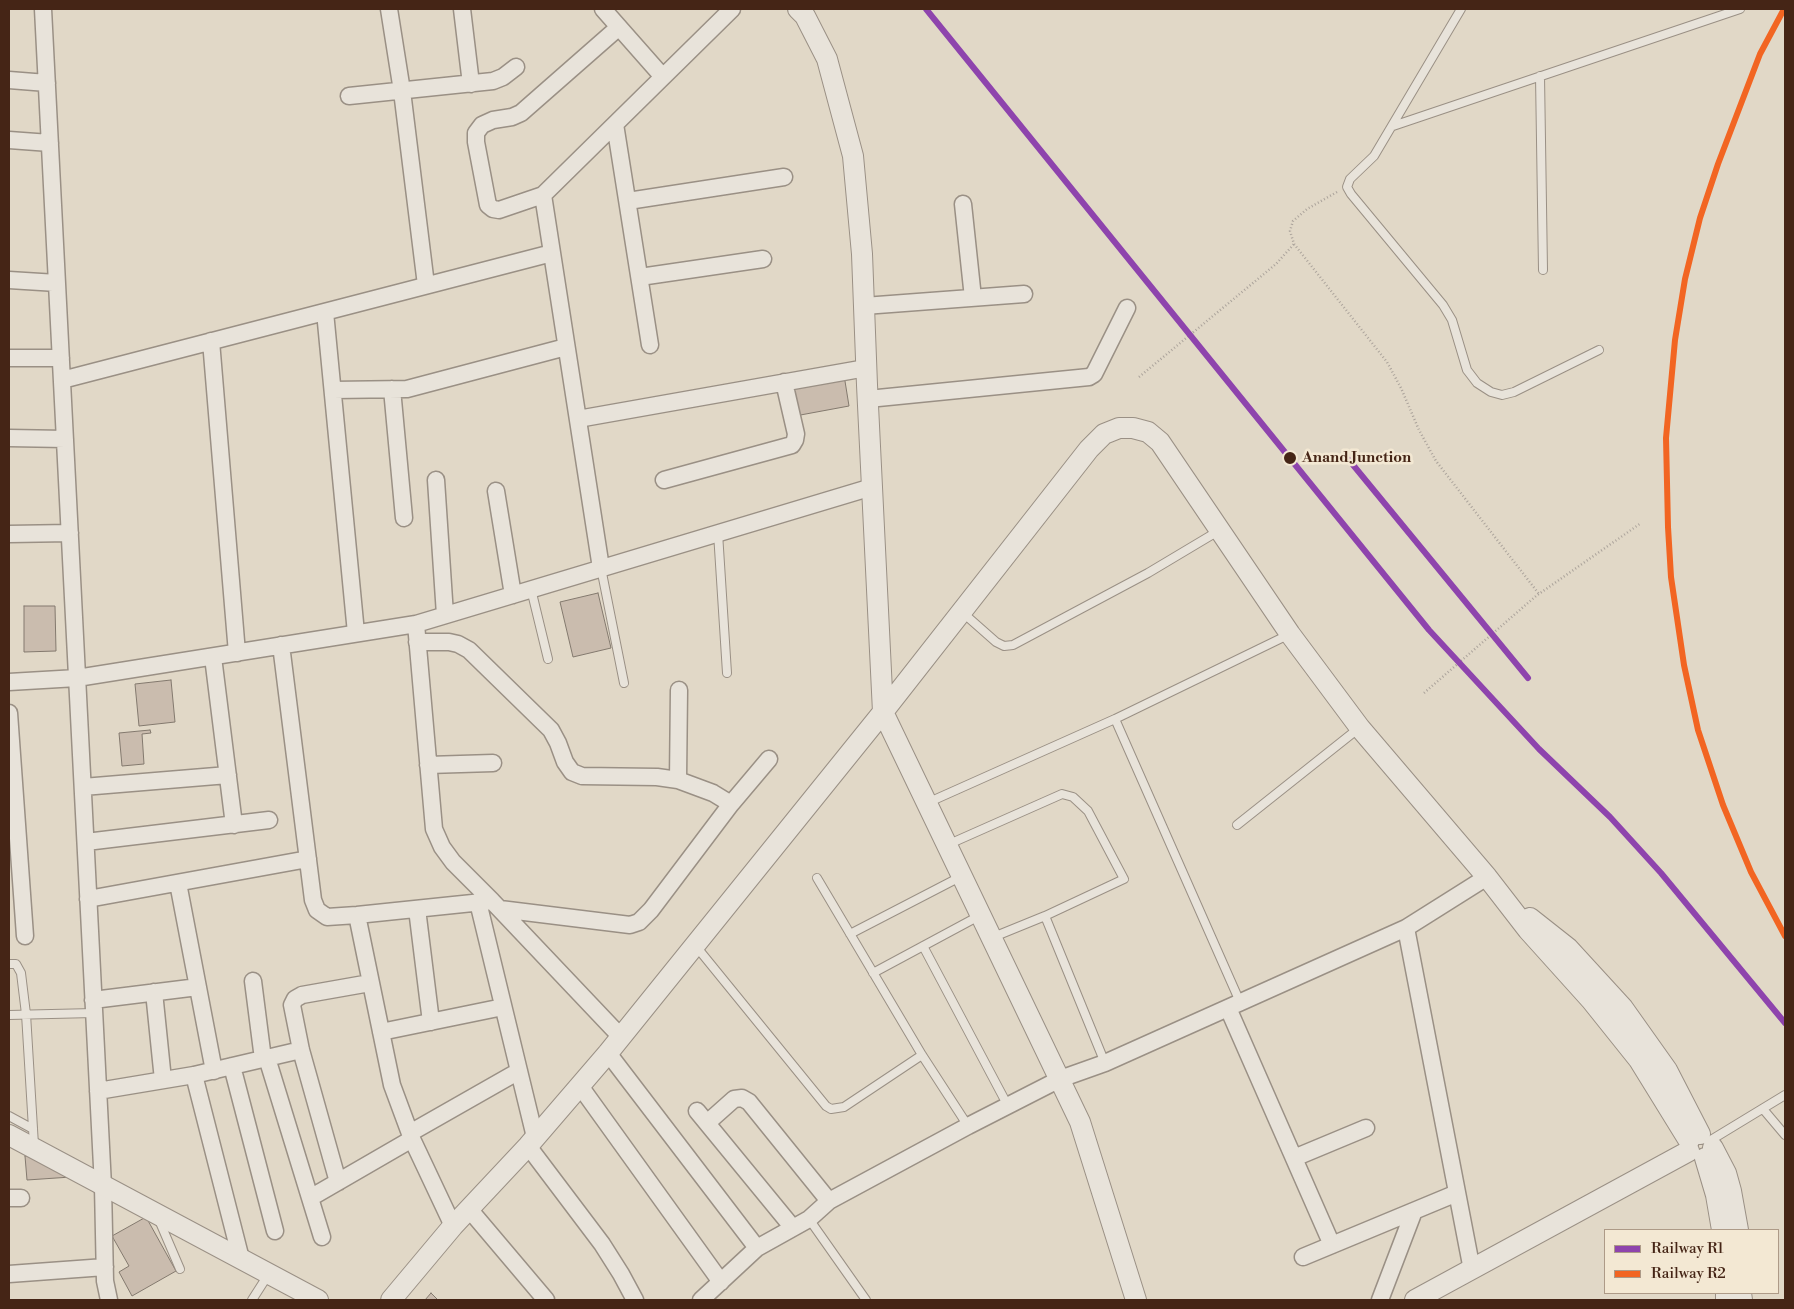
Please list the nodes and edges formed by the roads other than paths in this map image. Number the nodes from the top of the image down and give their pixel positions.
1 (43, 9) edge
2 (389, 9) edge
3 (462, 9) edge
4 (603, 9) edge
5 (798, 9) edge
6 (1462, 9) edge
7 (1740, 9) edge
8 (721, 12) edge
9 (619, 27) junction
10 (516, 67) dead end
11 (1540, 76) junction
12 (663, 77) junction
13 (9, 80) edge
14 (47, 83) junction
15 (471, 84) junction
16 (402, 91) junction
17 (349, 96) dead end
18 (615, 124) junction
19 (1393, 126) junction
20 (9, 140) edge
21 (50, 144) junction
22 (784, 177) dead end
23 (543, 196) junction
24 (628, 201) junction
25 (963, 204) dead end
26 (552, 252) junction
27 (763, 259) dead end
28 (1543, 270) dead end
29 (640, 277) junction
30 (9, 280) edge
31 (57, 283) junction
32 (426, 285) junction
33 (1024, 294) dead end
34 (972, 298) junction
35 (864, 306) junction
36 (1127, 308) dead end
37 (325, 312) junction
38 (210, 341) junction
39 (650, 345) dead end
40 (566, 346) junction
41 (1599, 350) dead end
42 (9, 358) edge
43 (61, 358) junction
44 (866, 368) junction
45 (62, 380) junction
46 (784, 382) junction
47 (392, 389) junction
48 (333, 390) junction
49 (868, 398) junction
50 (578, 419) junction
51 (9, 438) edge
52 (65, 439) junction
53 (436, 480) dead end
54 (664, 480) dead end
55 (872, 487) junction
56 (496, 491) dead end
57 (404, 518) dead end
58 (1220, 530) junction
59 (70, 533) junction
60 (718, 533) junction
61 (9, 534) edge
62 (601, 568) junction
63 (532, 589) junction
64 (513, 594) junction
65 (962, 612) junction
66 (445, 615) junction
67 (416, 624) junction
68 (356, 633) junction
69 (1290, 634) junction
70 (418, 642) junction
71 (281, 646) junction
72 (236, 653) junction
73 (213, 657) junction
74 (548, 659) dead end
75 (727, 673) dead end
76 (77, 678) junction
77 (9, 682) edge
78 (624, 683) dead end
79 (679, 690) dead end
80 (883, 712) junction
81 (9, 713) edge
82 (1115, 719) junction
83 (1360, 728) junction
84 (769, 759) dead end
85 (493, 763) dead end
86 (428, 765) junction
87 (228, 775) junction
88 (678, 780) junction
89 (83, 787) junction
90 (927, 803) junction
91 (731, 804) junction
92 (12, 812) edge
93 (269, 820) dead end
94 (234, 824) junction
95 (1237, 825) dead end
96 (86, 842) junction
97 (947, 845) junction
98 (308, 859) junction
99 (962, 876) junction
100 (1487, 877) junction
101 (817, 878) dead end
102 (178, 882) junction
103 (88, 899) junction
104 (490, 904) junction
105 (417, 909) junction
106 (16, 910) edge
107 (357, 915) junction
108 (981, 915) junction
109 (1045, 916) junction
110 (1406, 928) junction
111 (850, 934) junction
112 (25, 936) dead end
113 (992, 938) junction
114 (696, 944) junction
115 (923, 946) junction
116 (9, 964) edge
117 (873, 973) junction
118 (252, 981) dead end
119 (370, 982) junction
120 (198, 987) junction
121 (154, 992) junction
122 (1234, 1005) junction
123 (94, 1006) junction
124 (503, 1007) junction
125 (26, 1014) junction
126 (9, 1015) edge
127 (432, 1022) junction
128 (381, 1032) junction
129 (621, 1037) junction
130 (301, 1050) junction
131 (608, 1053) junction
132 (922, 1055) junction
133 (265, 1058) junction
134 (1106, 1063) junction
135 (232, 1066) junction
136 (214, 1071) junction
137 (519, 1071) junction
138 (194, 1075) junction
139 (1060, 1079) junction
140 (163, 1080) junction
141 (580, 1086) junction
142 (98, 1091) junction
143 (1785, 1095) edge
144 (1008, 1106) junction
145 (1763, 1109) junction
146 (9, 1116) edge
147 (968, 1126) junction
148 (1366, 1128) dead end
149 (9, 1135) edge
150 (1785, 1135) edge
151 (411, 1136) junction
152 (34, 1139) junction
153 (531, 1141) junction
154 (1701, 1145) junction
155 (1294, 1158) junction
156 (338, 1182) junction
157 (103, 1186) junction
158 (1457, 1193) junction
159 (310, 1198) junction
160 (829, 1201) junction
161 (469, 1209) junction
162 (1414, 1210) junction
163 (157, 1214) junction
164 (809, 1219) junction
165 (453, 1226) junction
166 (793, 1228) junction
167 (1722, 1229) edge
168 (1738, 1229) edge
169 (275, 1231) dead end
170 (322, 1236) dead end
171 (1332, 1245) junction
172 (757, 1248) junction
173 (1303, 1257) dead end
174 (241, 1260) junction
175 (105, 1267) junction
176 (180, 1269) dead end
177 (1472, 1270) junction
178 (9, 1274) edge
179 (269, 1274) junction
180 (721, 1282) junction
181 (109, 1300) edge
182 (252, 1300) edge
183 (318, 1300) edge
184 (391, 1300) edge
185 (546, 1300) edge
186 (635, 1300) edge
187 (701, 1300) edge
188 (866, 1300) edge
189 (1136, 1300) edge
190 (1380, 1300) edge
191 (1415, 1300) edge

1 - 14 street
2 - 16 street
3 - 15 street
4 - 9 street
5 - 35 street
6 - 19 lane
7 - 11 lane
8 - 12 street
9 - 12 street
9 - 23 street
10 - 15 street
11 - 19 lane
11 - 28 lane
12 - 18 street
13 - 14 street
14 - 21 street
15 - 16 street
16 - 17 street
16 - 32 street
18 - 23 street
18 - 24 street
19 - 41 lane
20 - 21 street
21 - 31 street
22 - 24 street
23 - 26 street
24 - 29 street
25 - 34 street
26 - 32 street
26 - 40 street
27 - 29 street
29 - 39 street
30 - 31 street
31 - 43 street
32 - 37 street
33 - 34 street
34 - 35 street
35 - 44 street
36 - 49 street
37 - 38 street
37 - 48 street
38 - 45 street
38 - 72 street
40 - 47 street
40 - 50 street
42 - 43 street
43 - 45 street
44 - 46 street
44 - 49 street
45 - 52 street
46 - 50 street
46 - 54 street
47 - 48 street
47 - 57 street
48 - 68 street
49 - 55 street
50 - 62 street
51 - 52 street
52 - 59 street
53 - 66 street
55 - 60 street
55 - 80 street
56 - 64 street
58 - 65 lane
58 - 65 street
58 - 69 street
59 - 61 street
59 - 76 street
60 - 62 street
60 - 75 lane
62 - 63 street
62 - 78 lane
63 - 64 street
63 - 74 lane
64 - 66 street
65 - 80 street
66 - 67 street
67 - 68 street
67 - 70 street
68 - 71 street
69 - 82 lane
69 - 83 street
70 - 86 street
70 - 88 street
71 - 72 street
71 - 98 street
72 - 73 street
73 - 76 street
73 - 87 street
76 - 77 street
76 - 89 street
79 - 88 street
80 - 90 street
80 - 114 street
81 - 92 street
82 - 90 lane
82 - 122 lane
83 - 95 lane
83 - 100 street
84 - 91 street
85 - 86 street
86 - 104 street
87 - 89 street
87 - 94 street
88 - 91 street
89 - 96 street
90 - 97 street
91 - 104 street
92 - 106 street
93 - 94 street
94 - 96 street
96 - 103 street
97 - 99 street
97 - 109 lane
98 - 102 street
98 - 107 street
99 - 108 street
99 - 111 lane
100 - 110 street
100 - 154 street
101 - 111 lane
102 - 103 street
102 - 120 street
103 - 123 street
104 - 105 street
104 - 124 street
104 - 129 street
105 - 107 street
105 - 127 street
106 - 112 street
107 - 119 street
108 - 113 street
108 - 115 lane
109 - 113 lane
109 - 134 lane
110 - 122 street
110 - 158 street
111 - 117 lane
113 - 139 street
114 - 129 street
114 - 132 lane
115 - 117 lane
115 - 144 lane
116 - 125 lane
117 - 132 lane
118 - 133 street
119 - 128 street
119 - 130 street
120 - 121 street
120 - 136 street
121 - 123 street
121 - 140 street
122 - 134 street
122 - 155 street
123 - 125 lane
123 - 142 street
124 - 127 street
124 - 137 street
125 - 126 lane
125 - 152 lane
127 - 128 street
128 - 151 street
129 - 131 street
130 - 133 street
130 - 156 street
131 - 141 street
131 - 172 street
132 - 147 lane
133 - 135 street
133 - 159 street
134 - 139 street
135 - 136 street
135 - 169 street
136 - 138 street
137 - 151 street
137 - 153 street
138 - 140 street
138 - 174 street
139 - 144 street
139 - 189 street
140 - 142 street
141 - 153 street
141 - 180 street
142 - 157 street
143 - 145 lane
144 - 147 street
145 - 150 lane
145 - 154 lane
146 - 152 lane
147 - 160 street
148 - 155 street
149 - 152 street
151 - 156 street
151 - 165 street
152 - 157 street
153 - 161 street
153 - 186 street
154 - 167 street
154 - 168 street
154 - 177 street
155 - 171 street
156 - 159 street
157 - 163 street
157 - 175 street
158 - 162 street
158 - 177 street
159 - 170 street
160 - 164 street
160 - 166 street
161 - 165 street
161 - 185 street
162 - 171 street
162 - 190 street
163 - 174 street
163 - 176 lane
164 - 166 street
164 - 188 lane
165 - 184 street
166 - 172 street
171 - 173 street
172 - 180 street
174 - 179 street
175 - 178 street
175 - 181 street
177 - 191 street
179 - 182 lane
179 - 183 street
180 - 187 street

